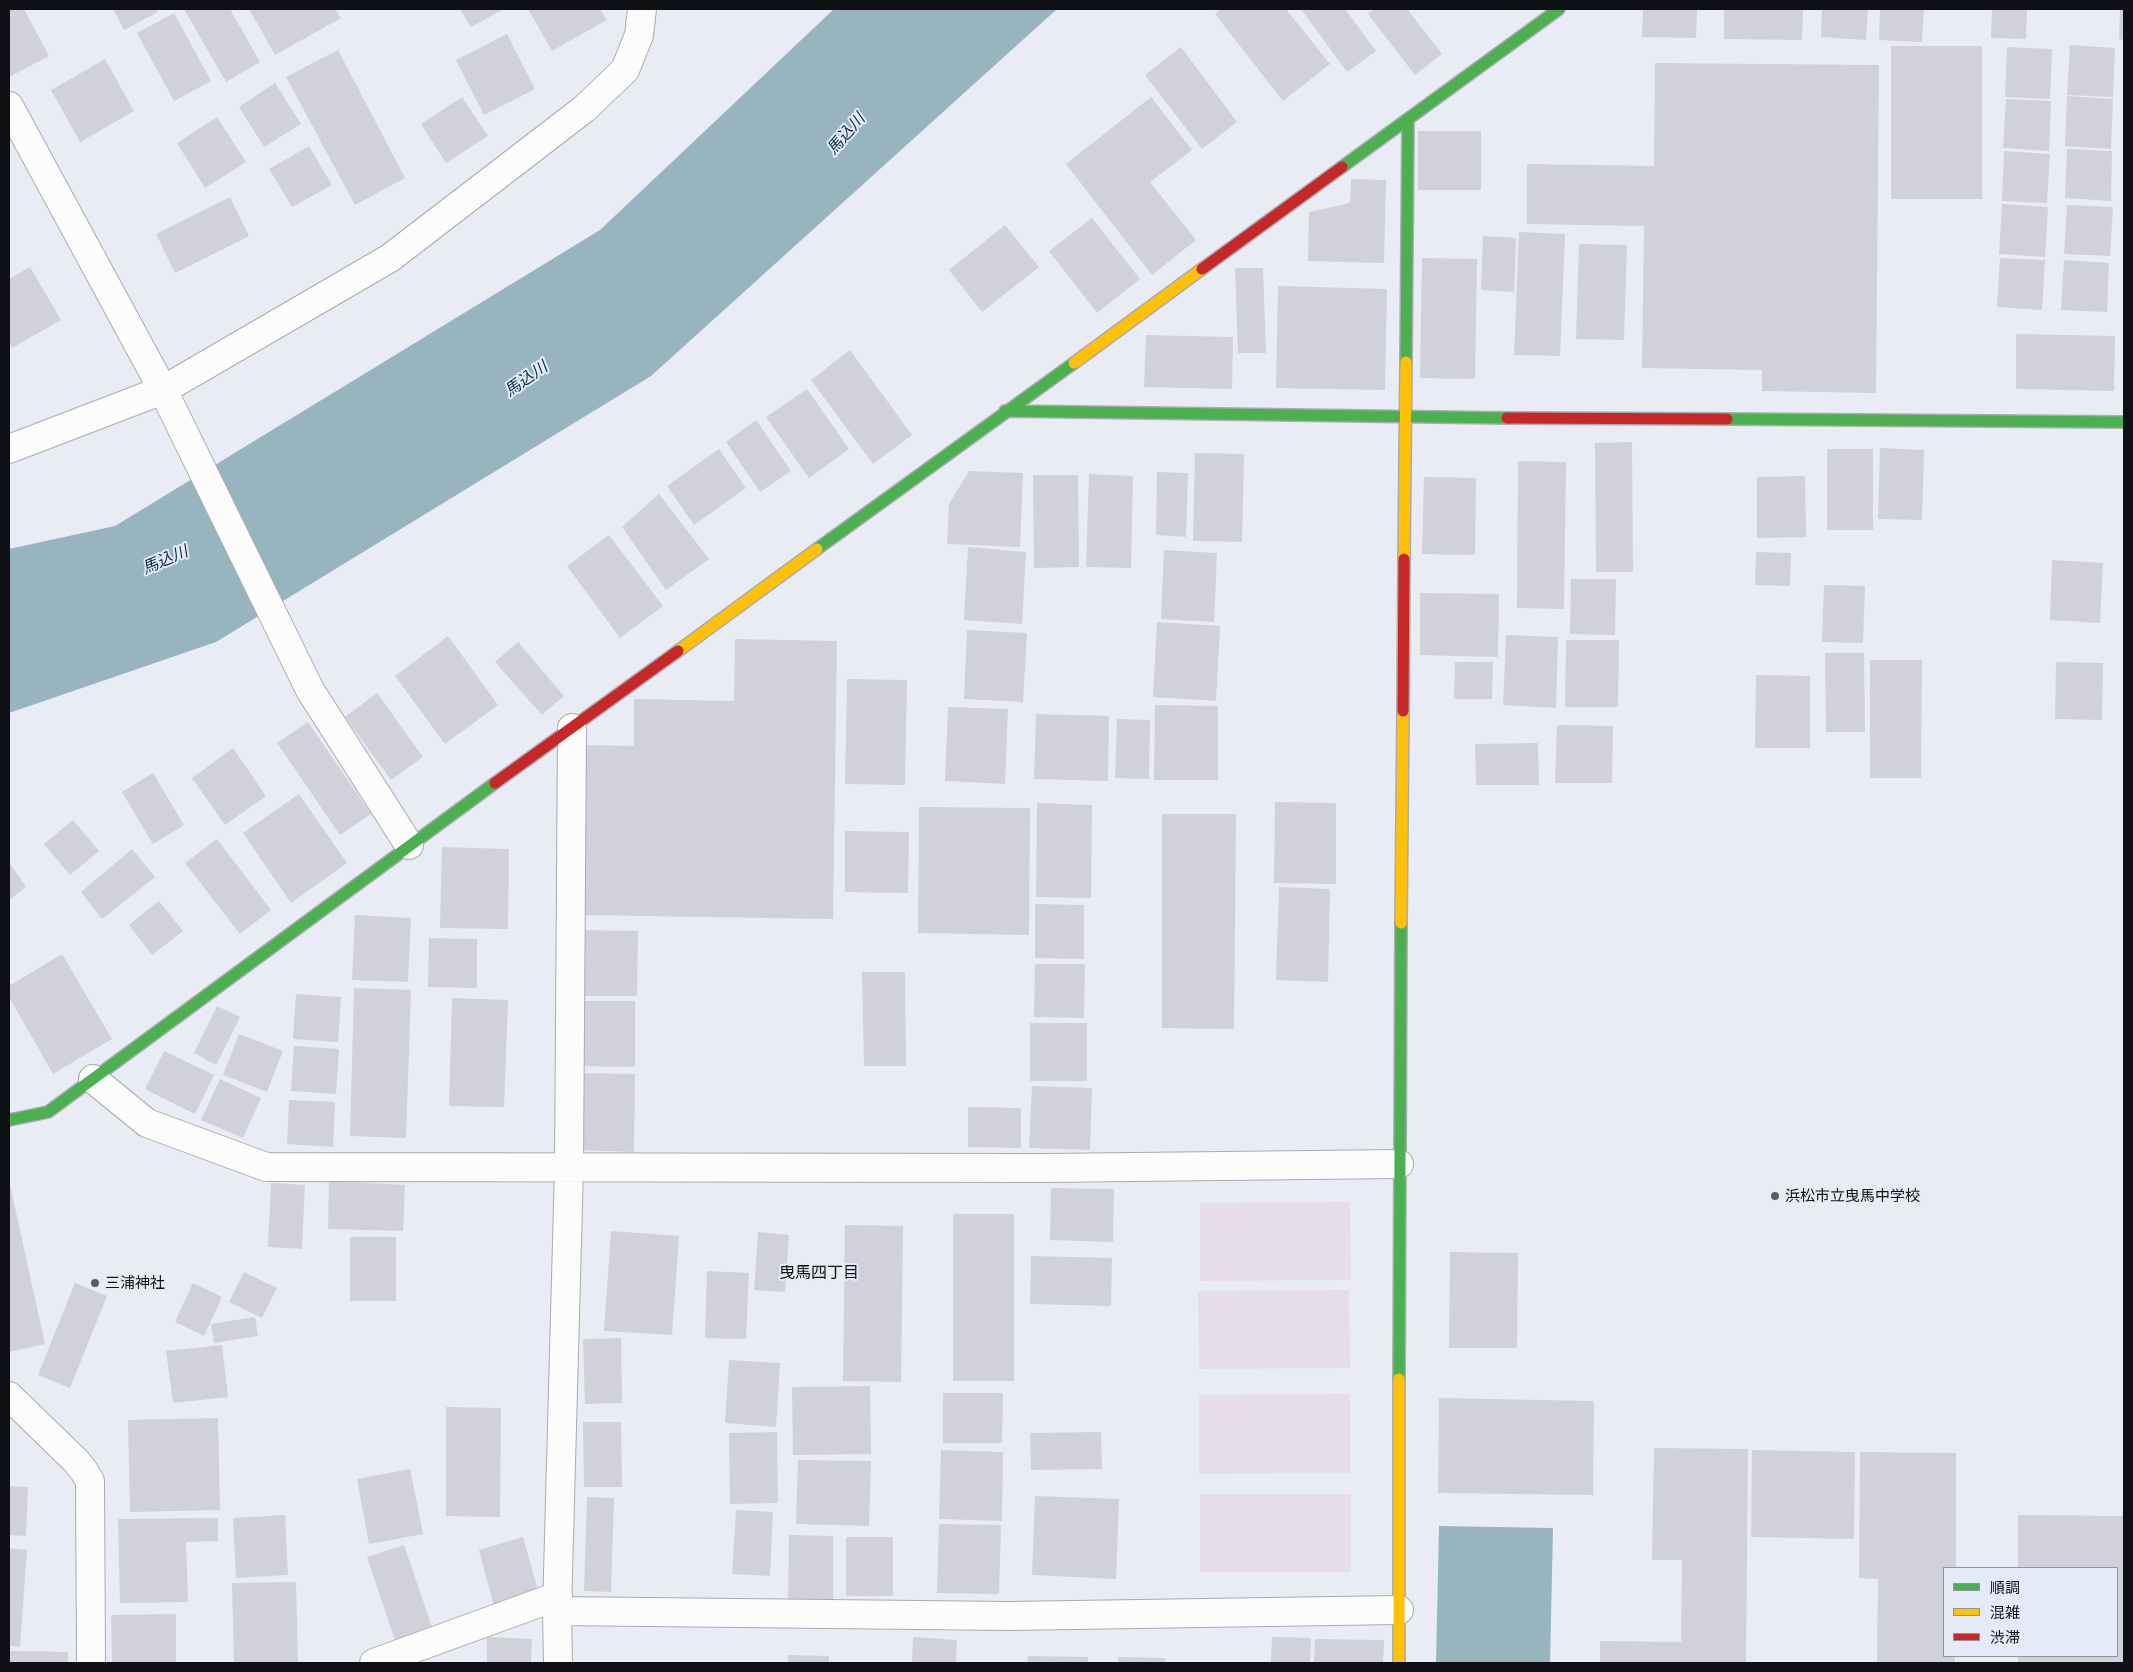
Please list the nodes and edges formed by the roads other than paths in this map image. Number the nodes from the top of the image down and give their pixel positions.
1 (642, 9) edge
2 (1559, 9) edge
3 (9, 106) edge
4 (1408, 120) junction
5 (166, 396) junction
6 (1005, 411) junction
7 (1405, 417) junction
8 (2124, 422) edge
9 (9, 449) edge
10 (572, 728) junction
11 (409, 845) junction
12 (93, 1078) junction
13 (9, 1120) edge
14 (1399, 1164) junction
15 (569, 1168) junction
16 (9, 1396) edge
17 (558, 1604) junction
18 (1399, 1610) junction
19 (91, 1663) edge
20 (374, 1663) edge
21 (558, 1663) edge
22 (1399, 1663) edge

1 - 5 street
2 - 4 street
3 - 5 street
4 - 6 street
4 - 7 street
5 - 9 street
5 - 11 street
6 - 7 street
6 - 10 street
7 - 8 street
7 - 14 street
10 - 11 street
10 - 15 street
11 - 12 street
12 - 13 street
12 - 15 street
14 - 15 street
14 - 18 street
15 - 17 street
16 - 19 street
17 - 18 street
17 - 20 street
17 - 21 street
18 - 22 street

